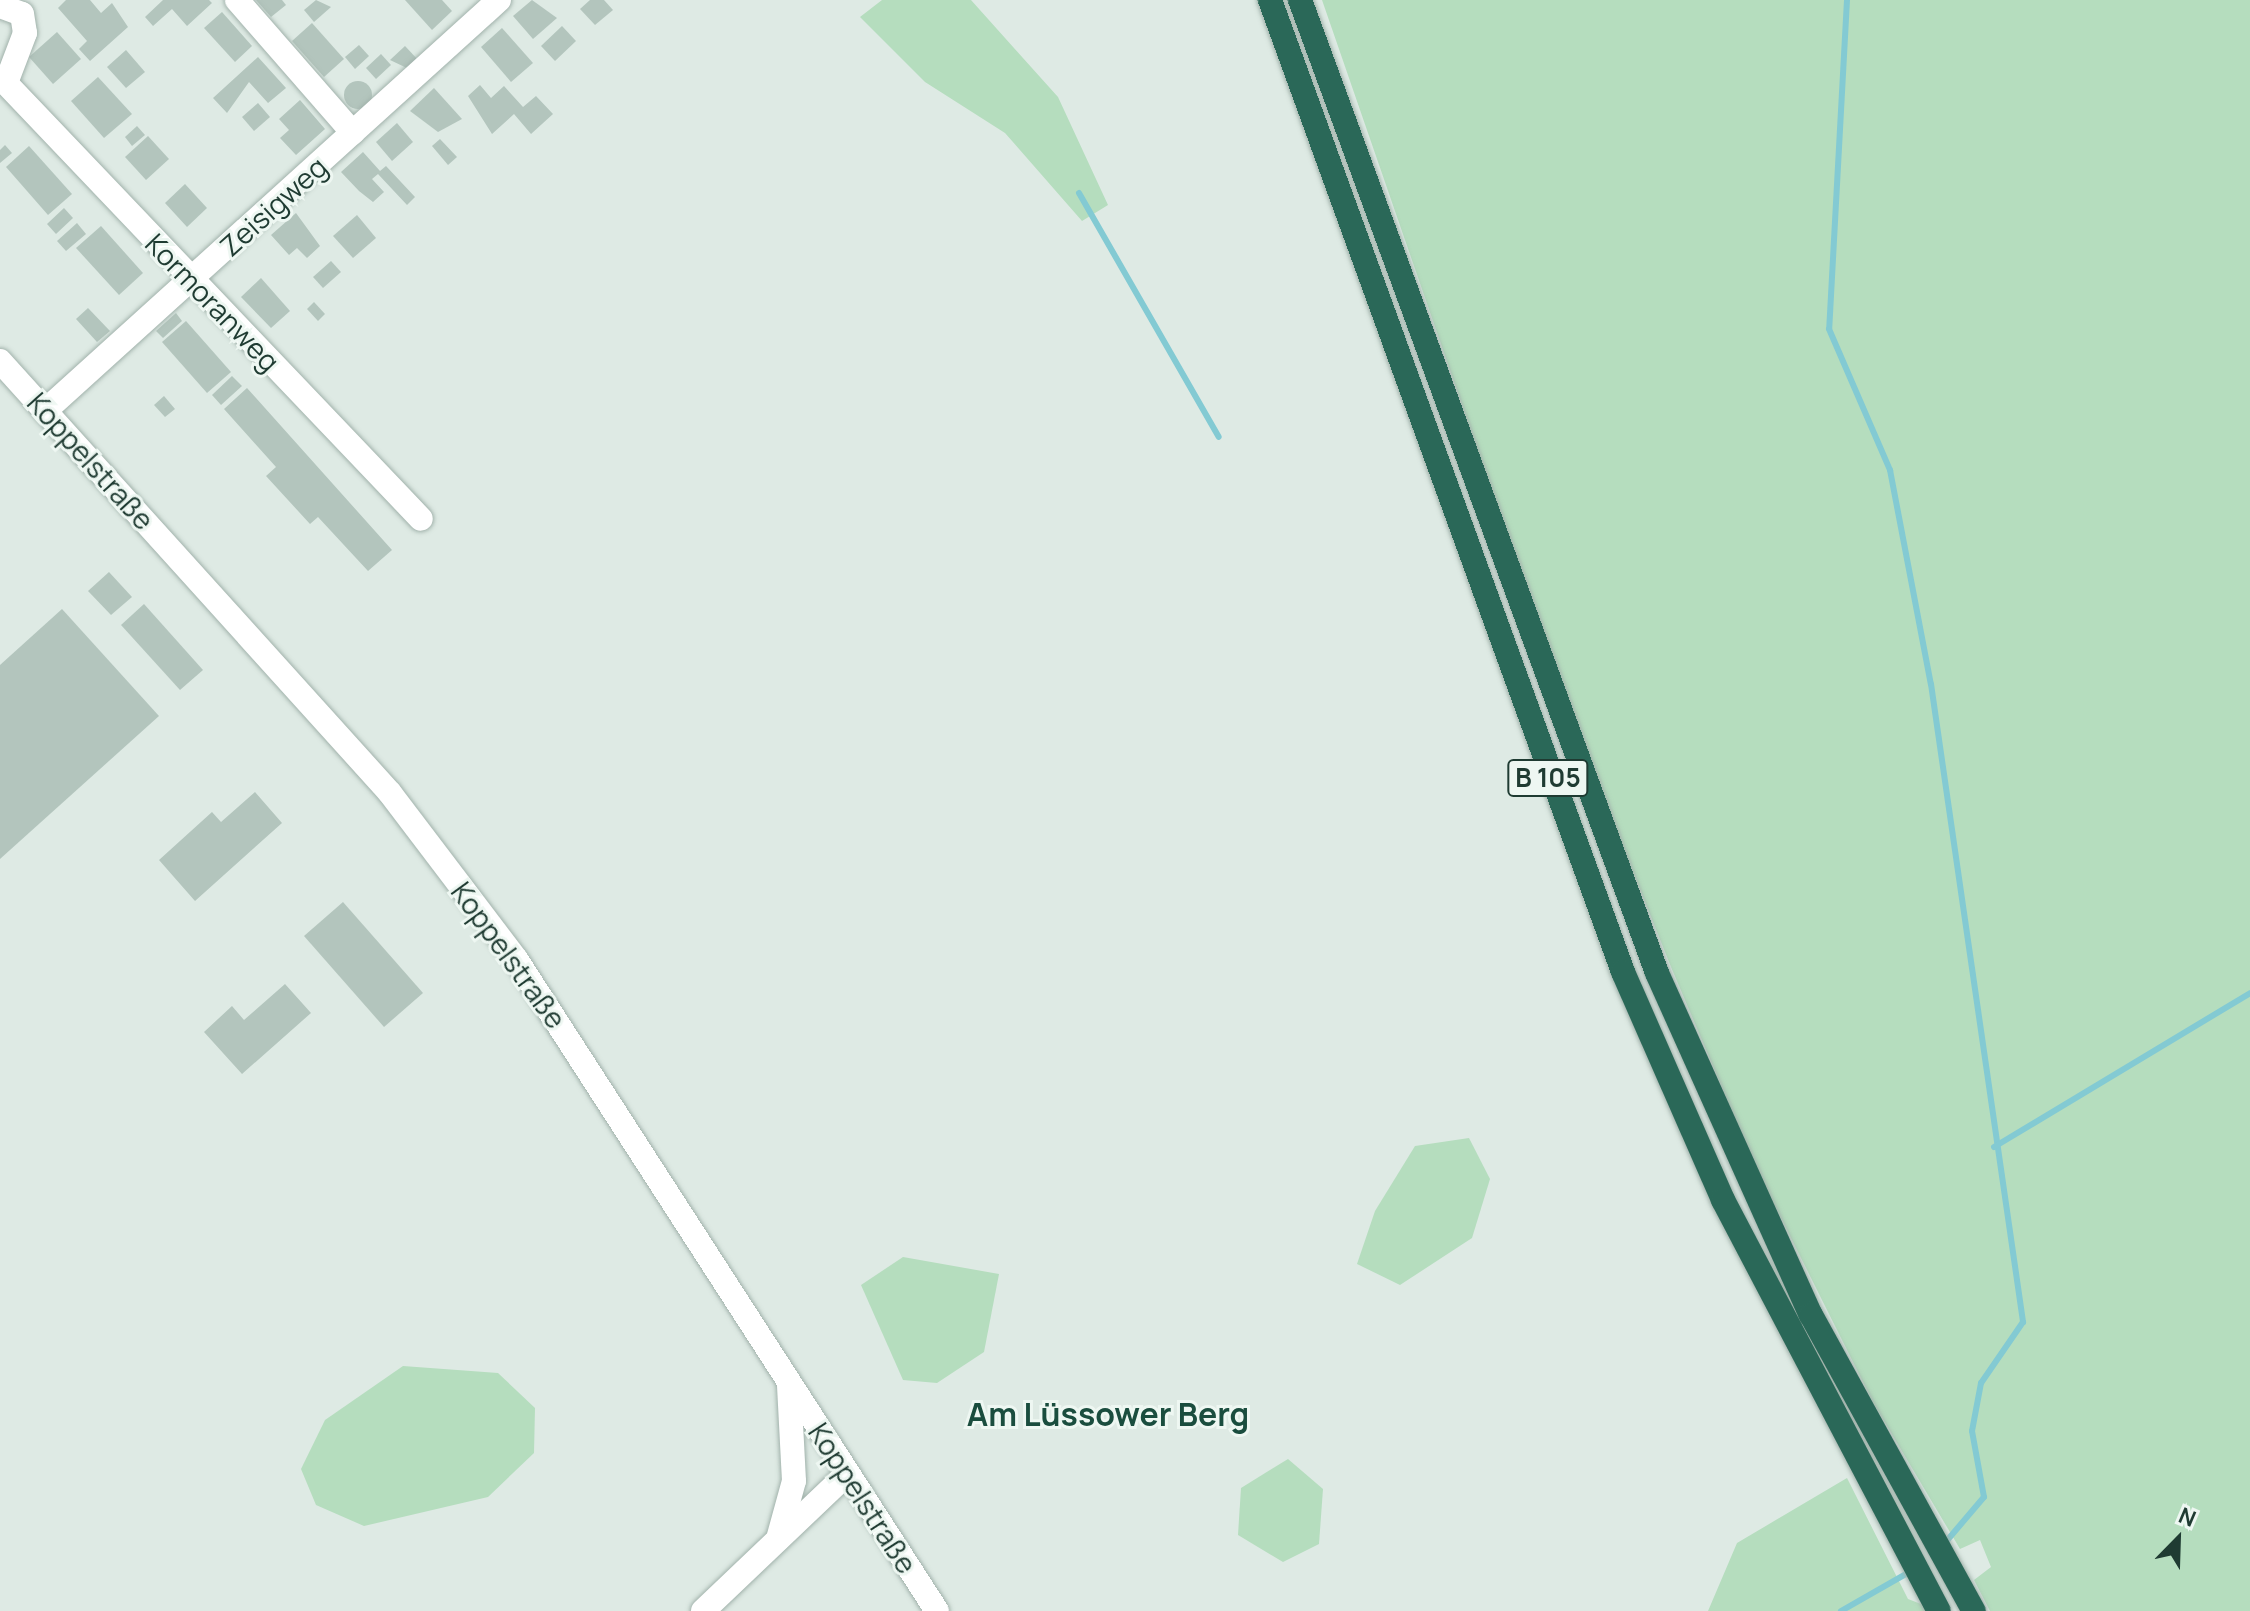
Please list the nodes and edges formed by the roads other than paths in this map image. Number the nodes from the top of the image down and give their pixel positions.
1 (237, 0) edge
2 (499, 0) edge
3 (1270, 0) edge
4 (1300, 0) edge
5 (0, 6) edge
6 (3, 80) edge
7 (353, 133) junction
8 (191, 280) junction
9 (0, 361) edge
10 (46, 410) junction
11 (421, 519) dead end
12 (789, 1385) junction
13 (847, 1474) junction
14 (777, 1541) junction
15 (1937, 1607) edge
16 (703, 1611) edge
17 (937, 1611) edge
18 (1974, 1611) edge

1 - 7 street
2 - 7 street, Zeisigweg
3 - 15 highway, B 105
4 - 18 highway, B 105
5 - 6 street, Kormoranweg
6 - 8 street, Kormoranweg
7 - 8 street, Zeisigweg
8 - 10 street, Zeisigweg
8 - 11 street, Kormoranweg
9 - 10 street, Koppelstraße
10 - 12 street, Koppelstraße
12 - 13 street, Koppelstraße
12 - 14 street
13 - 14 street
13 - 17 street, Koppelstraße
14 - 16 street

